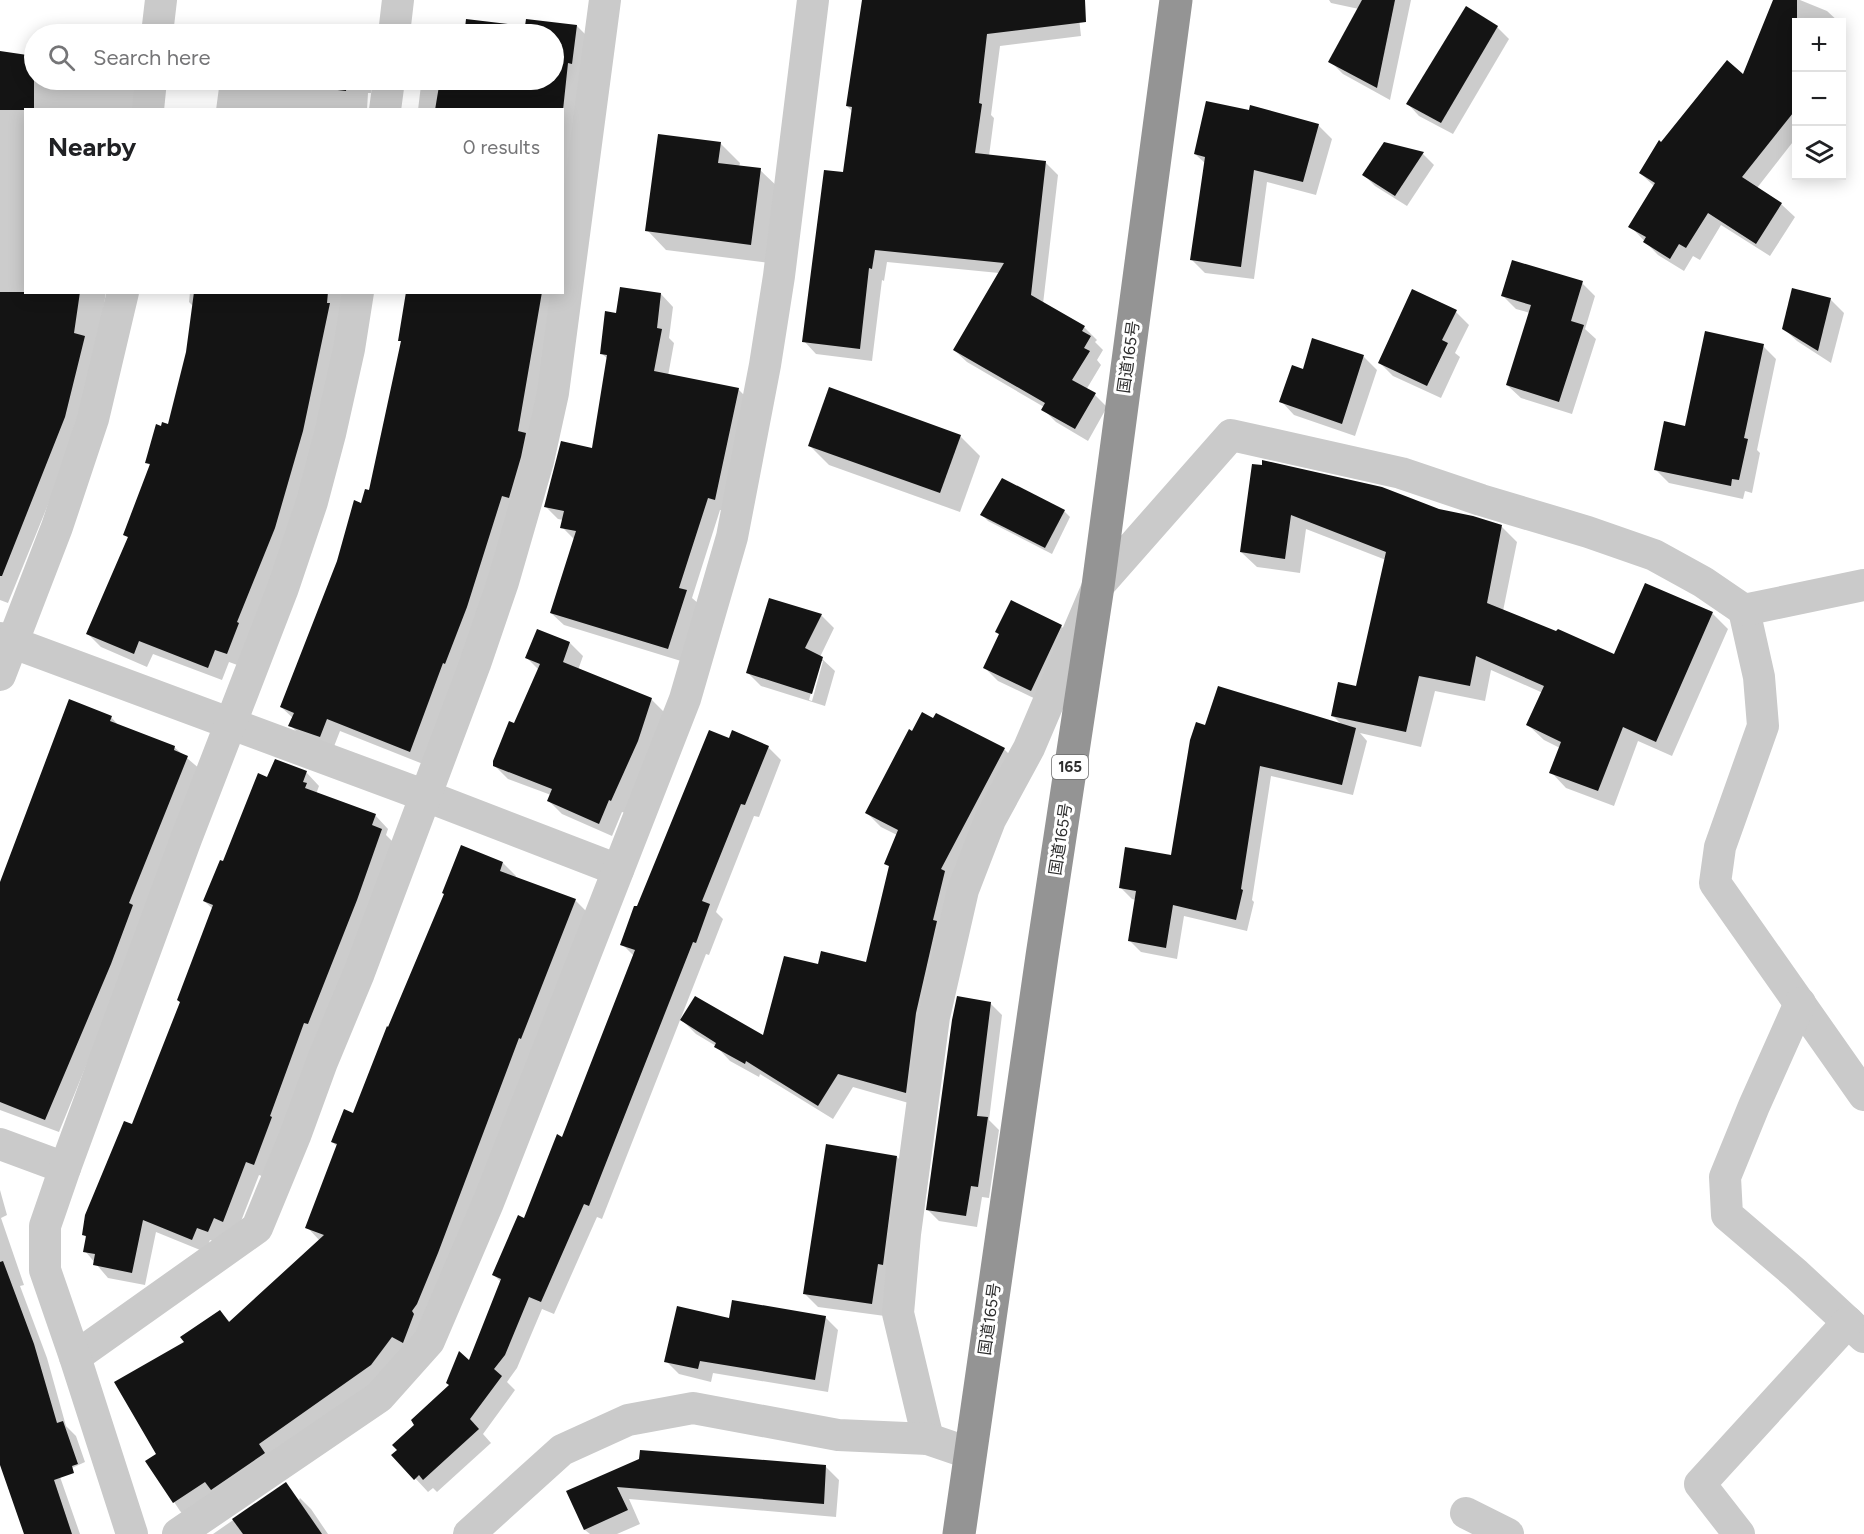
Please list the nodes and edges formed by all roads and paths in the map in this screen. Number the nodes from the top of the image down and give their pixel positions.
1 (161, 0) edge
2 (398, 0) edge
3 (605, 0) edge
4 (813, 0) edge
5 (1176, 0) edge
6 (158, 24) edge
7 (395, 24) edge
8 (150, 90) edge
9 (387, 90) edge
10 (148, 108) edge
11 (385, 108) edge
12 (123, 294) edge
13 (358, 294) edge
14 (1864, 585) edge
15 (1098, 586) junction
16 (1744, 610) junction
17 (6, 640) edge
18 (0, 675) edge
19 (230, 724) junction
20 (426, 796) junction
21 (618, 870) junction
22 (1800, 1003) junction
23 (1864, 1095) edge
24 (0, 1144) edge
25 (65, 1168) junction
26 (1856, 1329) edge
27 (75, 1357) junction
28 (928, 1439) junction
29 (969, 1453) junction
30 (1466, 1513) dead end
31 (132, 1534) edge
32 (178, 1534) edge
33 (469, 1534) edge
34 (959, 1534) edge
35 (1508, 1534) edge
36 (1739, 1534) edge

1 - 6 street
2 - 7 street
3 - 20 street
4 - 21 street
5 - 15 highway, 国道165号 / 165
8 - 10 street
9 - 11 street
12 - 17 street
13 - 19 street
14 - 16 street
15 - 16 street
15 - 28 street
15 - 29 highway, 国道165号 / 165
16 - 22 street
17 - 18 street
17 - 19 street
19 - 20 street
19 - 25 street
20 - 21 street
20 - 27 street
21 - 32 street
22 - 23 street
22 - 26 street
24 - 25 street
25 - 27 street
26 - 36 street
27 - 31 street
28 - 29 street
28 - 33 street
29 - 34 highway, 国道165号 / 165
30 - 35 street

